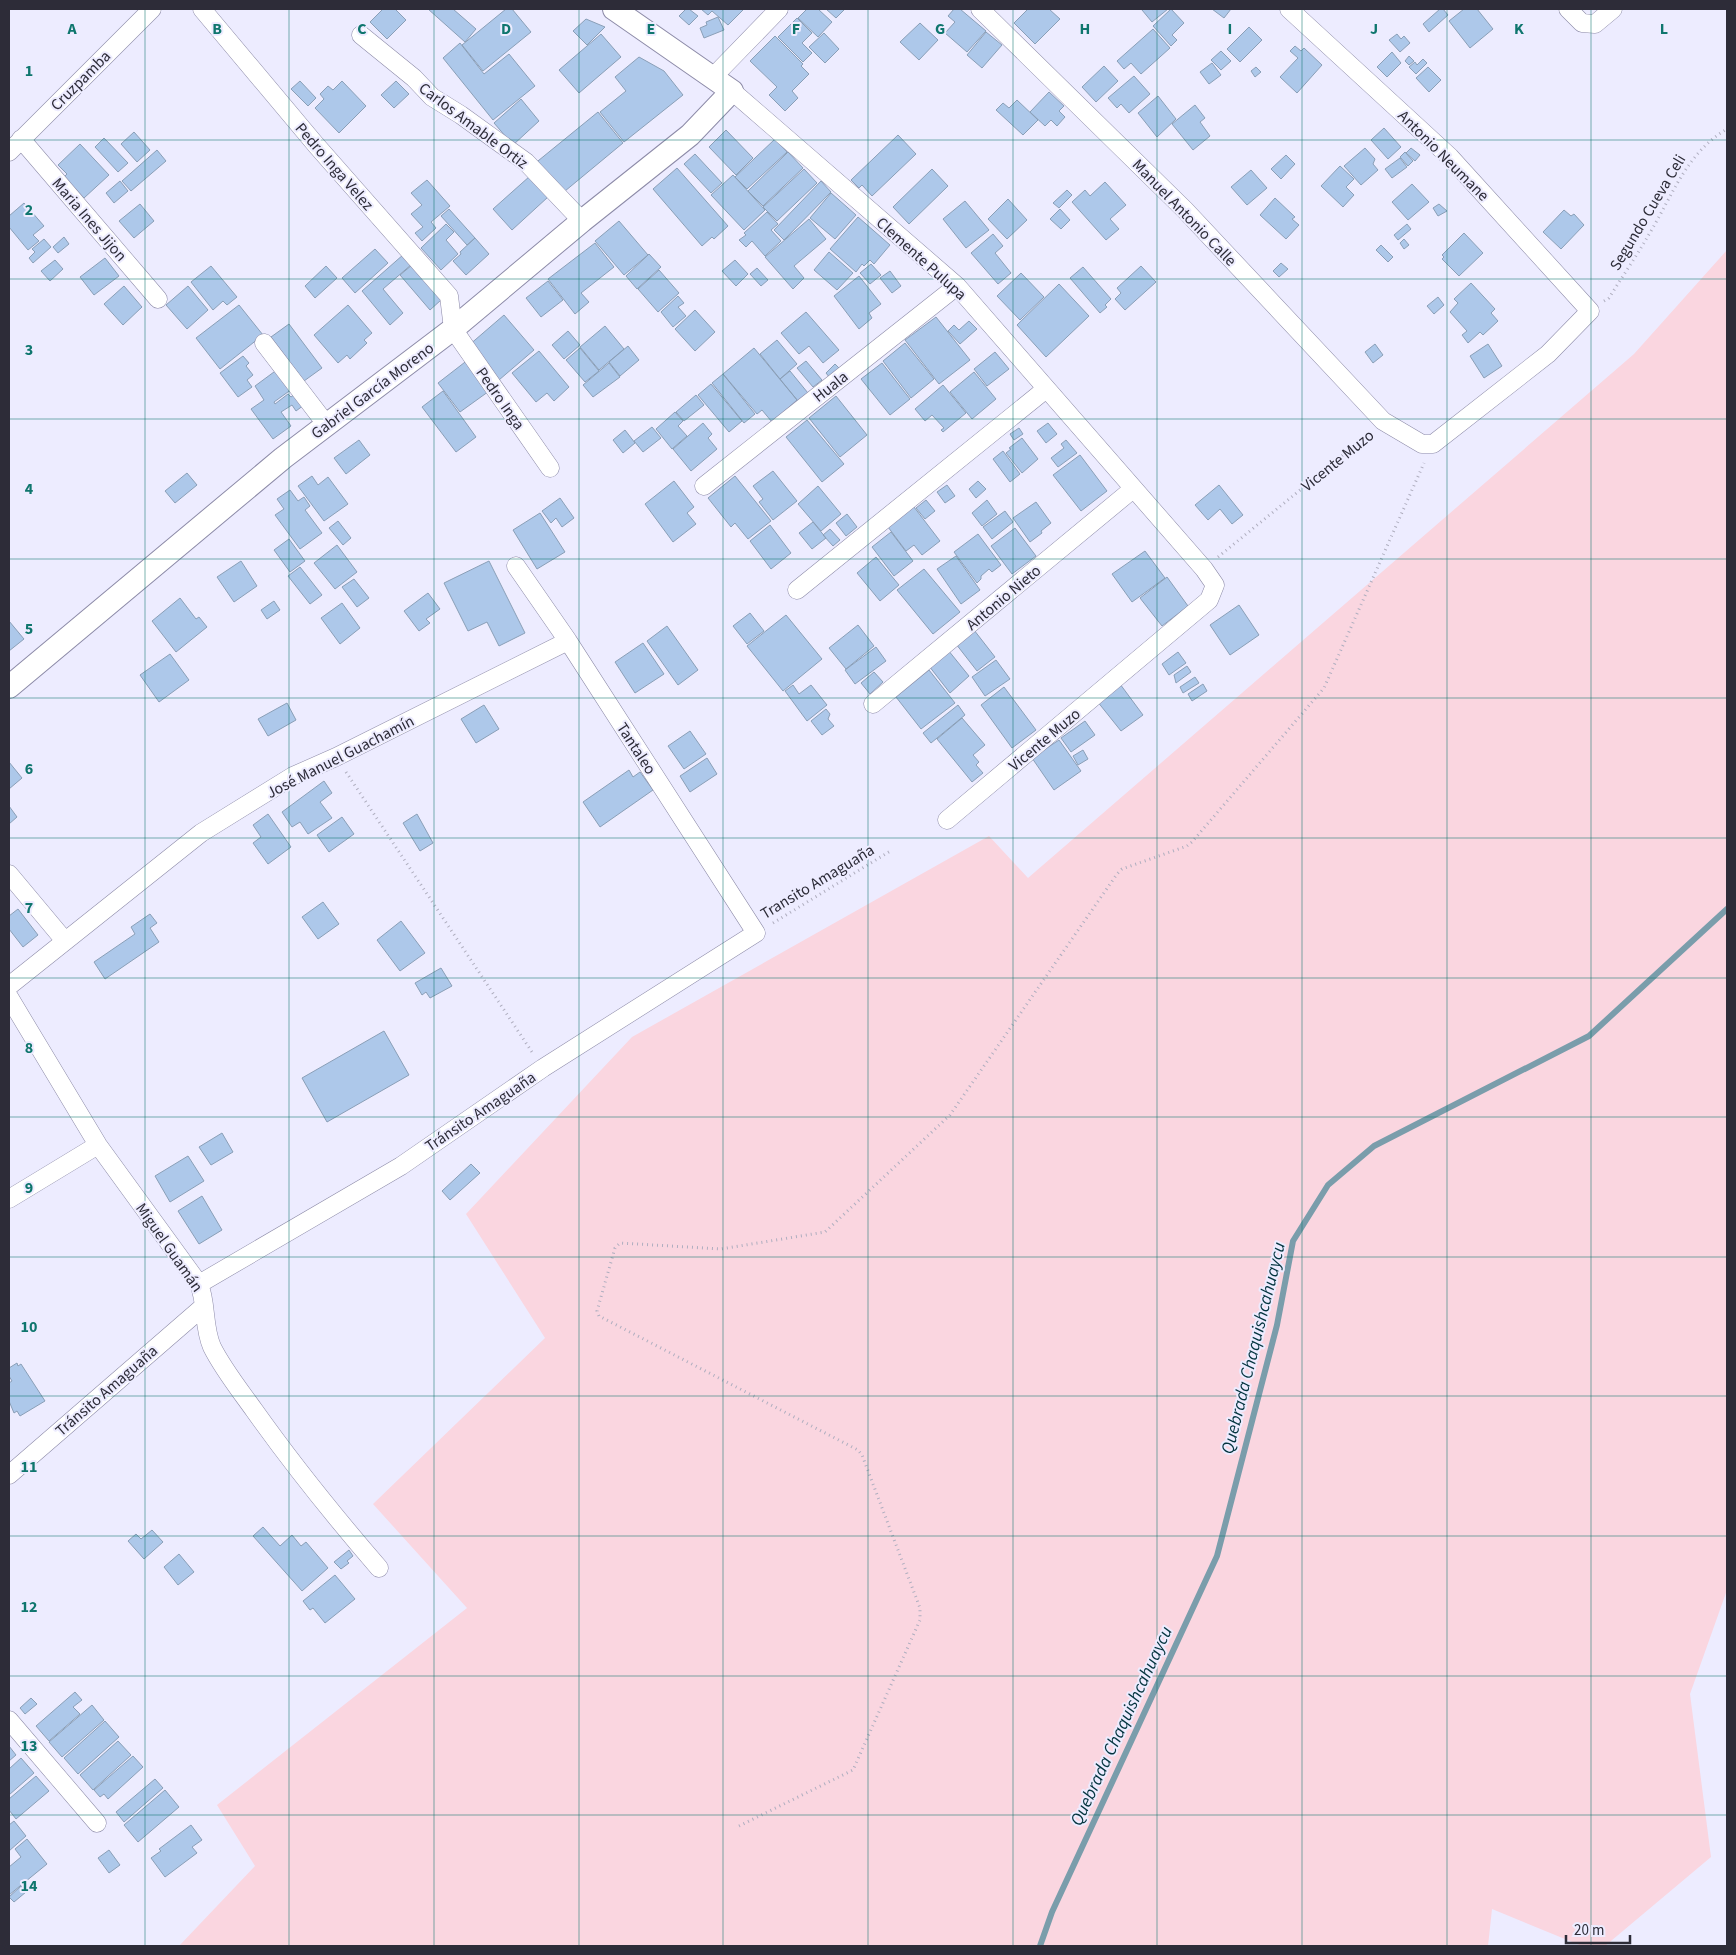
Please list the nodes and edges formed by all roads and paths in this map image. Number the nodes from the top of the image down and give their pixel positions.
1 (152, 9) edge
2 (202, 9) edge
3 (614, 9) edge
4 (779, 9) edge
5 (980, 9) edge
6 (1289, 9) edge
7 (1568, 9) edge
8 (1613, 9) edge
9 (361, 35) dead end
10 (713, 76) junction
11 (732, 91) junction
12 (1727, 128) edge
13 (22, 139) junction
14 (9, 152) edge
15 (582, 221) junction
16 (957, 286) junction
17 (158, 299) dead end
18 (1590, 311) junction
19 (453, 329) junction
20 (264, 343) dead end
21 (1046, 388) junction
22 (1383, 422) junction
23 (326, 424) junction
24 (1432, 444) junction
25 (550, 468) dead end
26 (704, 486) dead end
27 (1133, 489) junction
28 (516, 566) dead end
29 (1204, 569) junction
30 (797, 590) dead end
31 (1208, 600) joint
32 (568, 640) junction
33 (9, 687) edge
34 (873, 704) dead end
35 (336, 757) junction
36 (947, 820) dead end
37 (892, 850) dead end
38 (9, 874) edge
39 (756, 933) junction
40 (65, 941) junction
41 (9, 986) edge
42 (9, 997) edge
43 (543, 1068) junction
44 (98, 1145) junction
45 (9, 1199) edge
46 (199, 1284) junction
47 (204, 1306) junction
48 (9, 1475) edge
49 (379, 1568) dead end
50 (9, 1720) edge
51 (98, 1823) dead end
52 (739, 1826) dead end

1 - 13 street, Cruzpamba
2 - 19 street, Pedro Inga Velez
3 - 10 street, Clemente Pulupa
4 - 10 street
5 - 22 street, Manuel Antonio Calle
6 - 18 street, Antonio Neumane
7 - 8 street
9 - 15 street, Carlos Amable Ortiz
10 - 11 street, Clemente Pulupa
11 - 15 street, Gabriel García Moreno
11 - 16 street, Clemente Pulupa
12 - 18 path, Segundo Cueva Celi
13 - 14 street, Cruzpamba
13 - 17 street, Maria Ines Jijon
15 - 19 street, Gabriel García Moreno
16 - 21 street, Clemente Pulupa
16 - 26 street, Huala
18 - 24 street
19 - 23 street, Gabriel García Moreno
19 - 25 street, Pedro Inga
20 - 23 street
21 - 27 street, Clemente Pulupa
21 - 30 street
22 - 24 street, Vicente Muzo
22 - 29 path, Vicente Muzo
23 - 33 street, Gabriel García Moreno
24 - 52 path
27 - 29 street, Clemente Pulupa
27 - 34 street, Antonio Nieto
28 - 32 street, Tantaleo
29 - 31 street, Clemente Pulupa
31 - 36 street, Vicente Muzo
32 - 35 street, José Manuel Guachamín
32 - 39 street, Tantaleo
35 - 40 street, José Manuel Guachamín
35 - 43 path
37 - 39 path, Transito Amaguaña
38 - 40 street
39 - 43 street, Tránsito Amaguaña
40 - 41 street, José Manuel Guachamín
42 - 44 street, Miguel Guamán
43 - 46 street, Tránsito Amaguaña
44 - 45 street
44 - 46 street, Miguel Guamán
46 - 47 street, Miguel Guamán
47 - 48 street, Tránsito Amaguaña
47 - 49 street, Miguel Guamán
50 - 51 street

